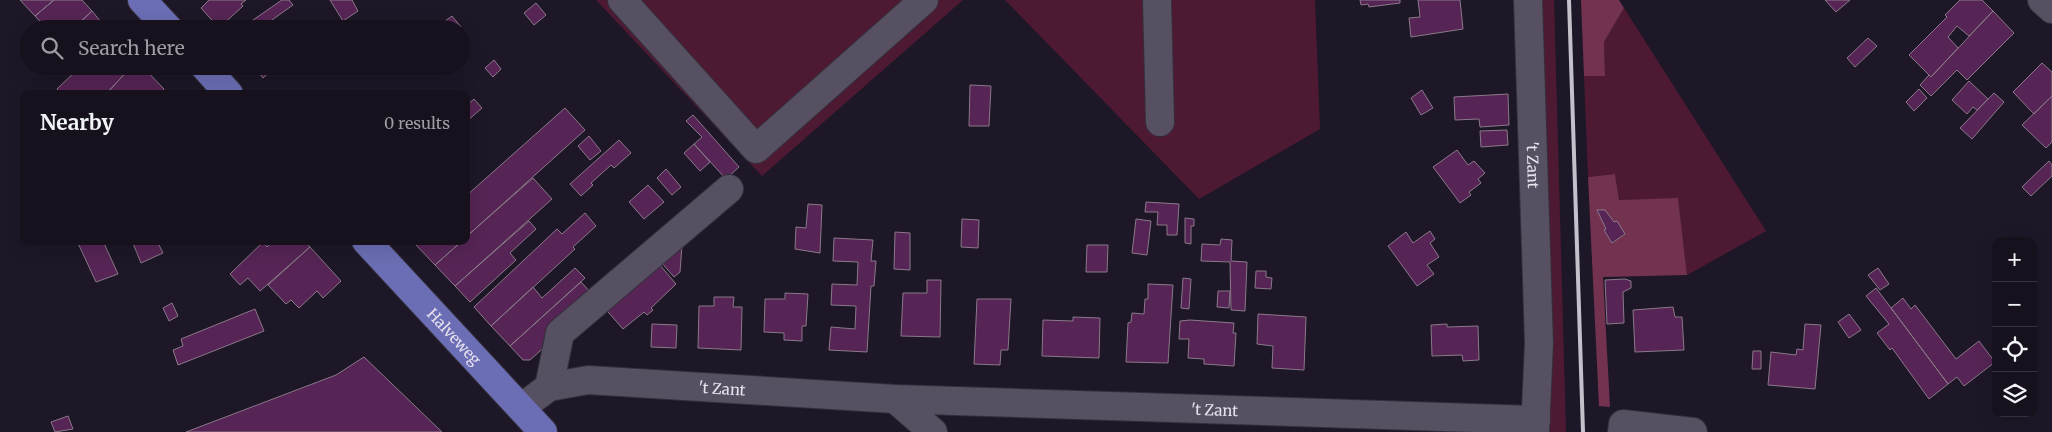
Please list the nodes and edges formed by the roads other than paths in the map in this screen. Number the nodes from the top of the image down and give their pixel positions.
1 (142, 0) edge
2 (622, 0) edge
3 (924, 0) edge
4 (1157, 0) edge
5 (1528, 0) edge
6 (2042, 0) edge
7 (2052, 9) edge
8 (161, 20) edge
9 (212, 75) edge
10 (225, 90) edge
11 (1160, 122) dead end
12 (729, 189) dead end
13 (370, 245) edge
14 (549, 387) junction
15 (895, 399) junction
16 (521, 408) junction
17 (1536, 426) edge
18 (1623, 428) edge
19 (543, 432) edge
20 (933, 432) edge
21 (1692, 432) edge

1 - 8 main road
2 - 3 street
4 - 11 street
5 - 17 street, 't Zant
6 - 7 street
9 - 10 main road
12 - 14 street
13 - 16 main road, Halveweg
14 - 15 street, 't Zant
14 - 16 street, 't Zant
15 - 17 street, 't Zant
15 - 20 street
16 - 19 main road, Halveweg
18 - 21 street

